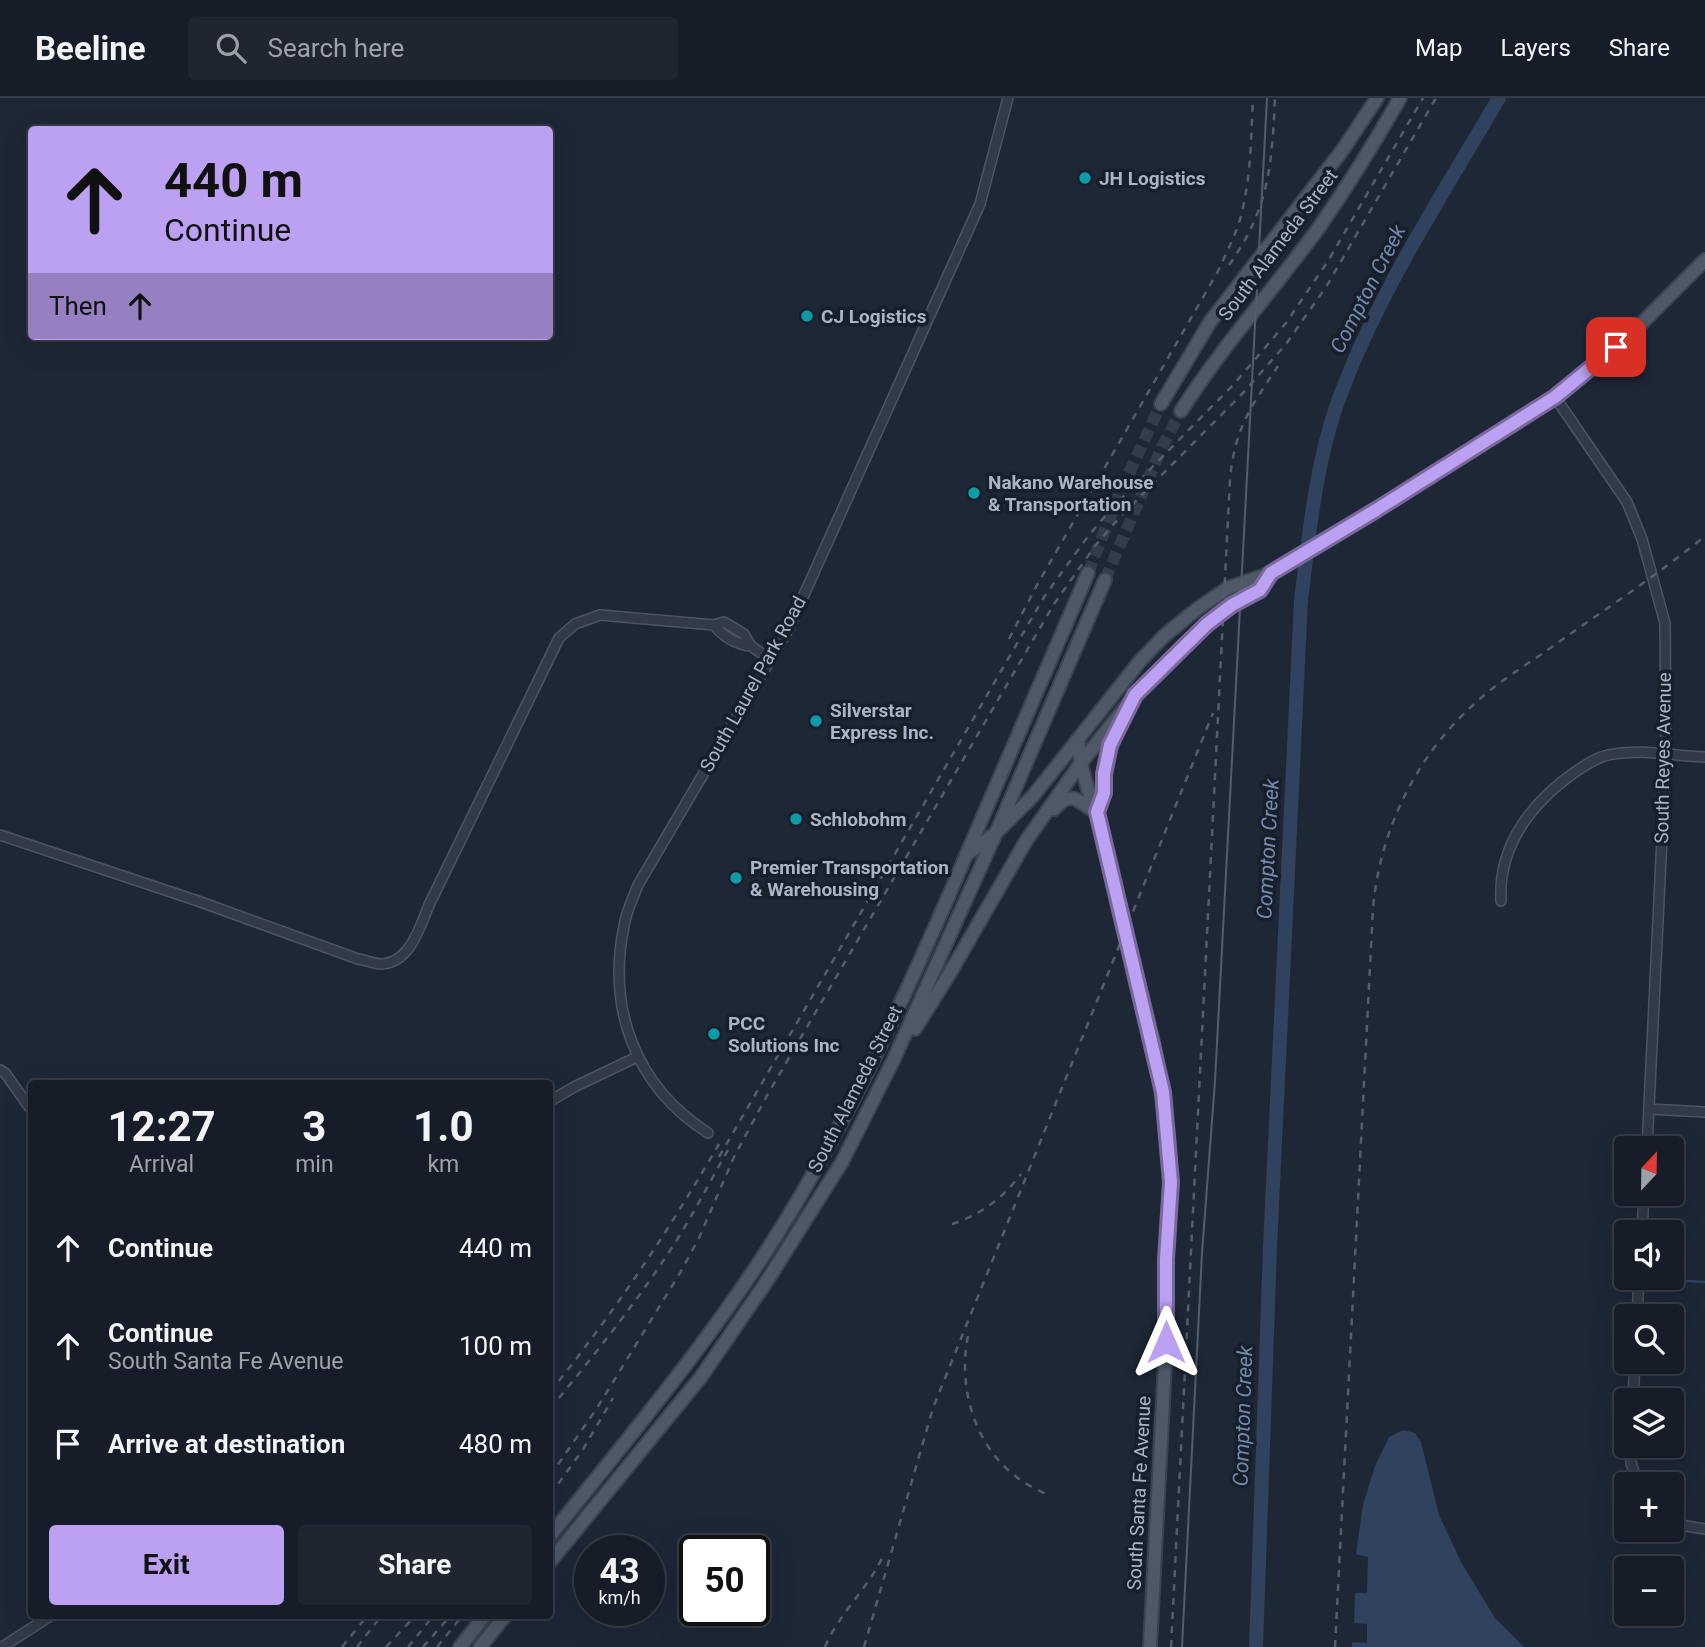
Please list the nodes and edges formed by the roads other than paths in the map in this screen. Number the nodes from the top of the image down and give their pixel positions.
1 (1008, 98) edge
2 (1377, 98) edge
3 (1400, 98) edge
4 (1705, 260) edge
5 (1555, 397) junction
6 (1161, 404) tunnel mouth
7 (1181, 411) tunnel mouth
8 (1088, 573) tunnel mouth
9 (1271, 573) junction
10 (1105, 580) tunnel mouth
11 (1168, 632) junction
12 (1183, 646) junction
13 (771, 660) junction
14 (1135, 695) junction
15 (1078, 740) junction
16 (1666, 755) junction
17 (1705, 757) edge
18 (1080, 764) junction
19 (1097, 812) junction
20 (996, 833) junction
21 (0, 835) edge
22 (1026, 841) junction
23 (966, 855) junction
24 (1501, 901) dead end
25 (637, 1057) junction
26 (894, 1061) junction
27 (0, 1070) edge
28 (553, 1099) edge
29 (28, 1105) edge
30 (1649, 1109) junction
31 (1705, 1112) edge
32 (708, 1133) dead end
33 (1648, 1136) edge
34 (1684, 1525) edge
35 (1705, 1529) edge
36 (553, 1532) edge
37 (553, 1558) edge
38 (46, 1619) edge
39 (482, 1619) edge
40 (503, 1619) edge
41 (2, 1647) edge
42 (460, 1647) edge
43 (480, 1647) edge
44 (1150, 1647) edge

1 - 13 street, South Laurel Park Road
2 - 6 main road, South Alameda Street
3 - 7 main road, South Alameda Street
4 - 5 main road
5 - 9 main road
5 - 16 street, South Reyes Avenue
8 - 23 main road, South Alameda Street
9 - 11 main road
9 - 12 main road
10 - 20 main road, South Alameda Street
11 - 12 main road
11 - 15 main road
12 - 14 main road
13 - 21 street
13 - 25 street, South Laurel Park Road
14 - 18 main road
14 - 19 main road
15 - 18 main road, South Santa Fe Avenue
15 - 20 main road
16 - 17 street
16 - 24 street
16 - 30 street, South Reyes Avenue
18 - 19 main road, South Santa Fe Avenue
18 - 22 main road
19 - 22 main road
19 - 44 main road, South Santa Fe Avenue
20 - 23 main road
20 - 26 main road, South Alameda Street
22 - 26 main road
23 - 36 main road, South Alameda Street
25 - 28 street
25 - 32 street, South Laurel Park Road
26 - 37 main road, South Alameda Street
27 - 29 street
30 - 31 street
30 - 33 street, South Reyes Avenue
34 - 35 street
38 - 41 street
39 - 42 main road
40 - 43 main road

